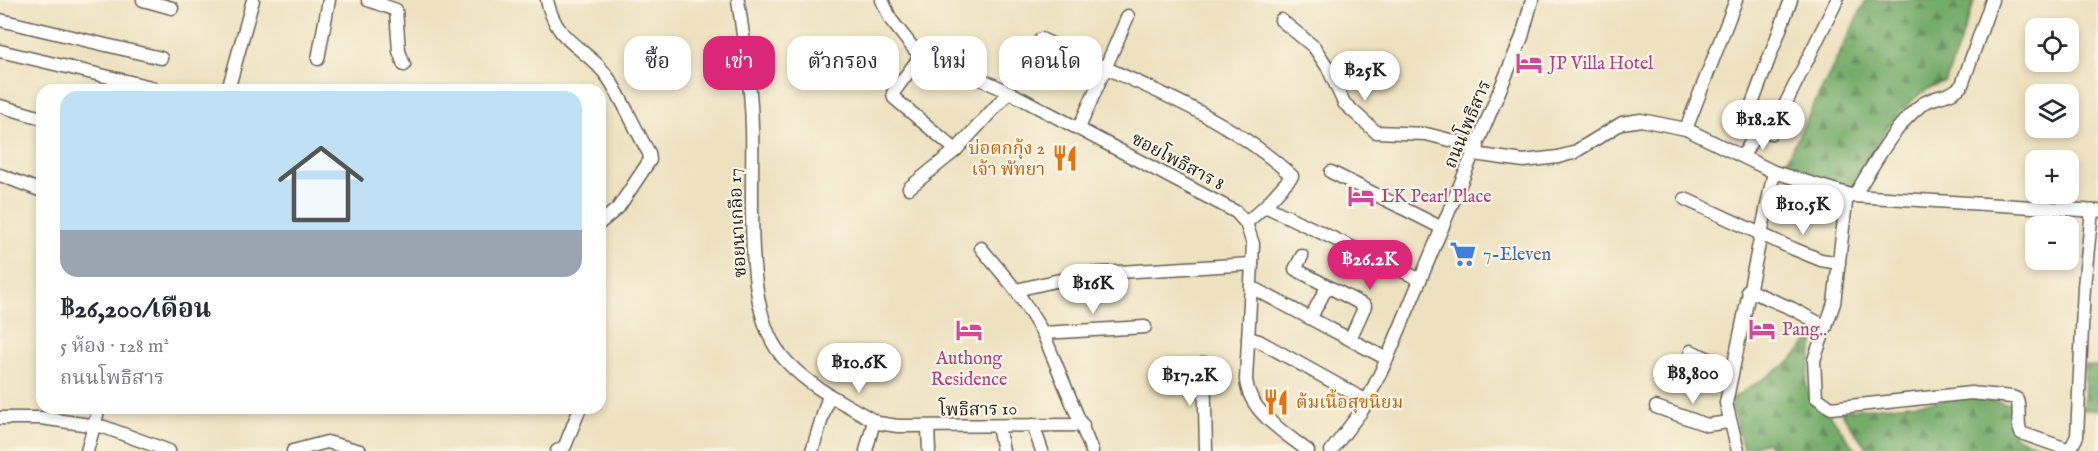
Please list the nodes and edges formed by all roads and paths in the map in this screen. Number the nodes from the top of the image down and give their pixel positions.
1 (143, 0) edge
2 (253, 0) edge
3 (329, 0) edge
4 (368, 0) edge
5 (547, 0) edge
6 (738, 0) edge
7 (882, 0) edge
8 (1532, 0) edge
9 (1736, 0) edge
10 (1791, 0) edge
11 (1838, 0) edge
12 (1992, 0) edge
13 (172, 8) dead end
14 (1128, 16) dead end
15 (0, 20) edge
16 (1281, 20) dead end
17 (911, 44) edge
18 (0, 51) edge
19 (161, 58) dead end
20 (318, 59) dead end
21 (404, 65) dead end
22 (1102, 68) edge
23 (911, 69) edge
24 (1106, 70) junction
25 (987, 82) edge
26 (138, 84) edge
27 (230, 84) edge
28 (1009, 92) junction
29 (0, 106) edge
30 (36, 116) edge
31 (1759, 128) junction
32 (1079, 129) junction
33 (1686, 129) junction
34 (956, 150) junction
35 (1476, 150) junction
36 (1743, 156) junction
37 (1331, 172) dead end
38 (1774, 172) junction
39 (0, 176) edge
40 (36, 188) edge
41 (909, 188) dead end
42 (1850, 195) junction
43 (1684, 199) dead end
44 (1265, 206) junction
45 (2095, 211) edge
46 (606, 217) edge
47 (1246, 223) junction
48 (1442, 228) junction
49 (1761, 233) junction
50 (981, 248) dead end
51 (1302, 256) dead end
52 (1839, 263) junction
53 (1252, 264) junction
54 (1419, 279) junction
55 (1251, 286) junction
56 (1327, 287) junction
57 (1016, 290) junction
58 (1748, 290) junction
59 (1311, 317) junction
60 (1145, 327) dead end
61 (1826, 327) junction
62 (1043, 333) junction
63 (1248, 339) junction
64 (1350, 339) junction
65 (1691, 351) dead end
66 (1387, 358) junction
67 (1204, 363) dead end
68 (1732, 369) junction
69 (829, 395) junction
70 (1367, 401) junction
71 (1656, 407) dead end
72 (97, 414) edge
73 (578, 414) edge
74 (0, 418) edge
75 (874, 421) junction
76 (1729, 422) junction
77 (1033, 425) junction
78 (1083, 425) junction
79 (93, 426) junction
80 (998, 426) junction
81 (928, 428) junction
82 (564, 449) edge
83 (87, 451) edge
84 (168, 451) edge
85 (294, 451) edge
86 (360, 451) edge
87 (812, 451) edge
88 (866, 451) edge
89 (929, 451) edge
90 (1003, 451) edge
91 (1042, 451) edge
92 (1092, 451) edge
93 (1206, 451) edge
94 (1308, 451) edge
95 (1331, 451) edge
96 (1738, 451) edge

1 - 13 street
2 - 27 street
3 - 20 street
4 - 21 street
5 - 46 street
6 - 69 street, ซอยนาเกลือ 17
7 - 17 street, ซอยโพธิสาร 8
8 - 35 street, ถนนโพธิสาร
9 - 33 street
10 - 31 street
11 - 31 street
12 - 42 street
14 - 24 street
15 - 19 street
16 - 35 street
18 - 26 street
22 - 24 street
23 - 34 street
24 - 32 street
24 - 44 street
25 - 28 street, ซอยโพธิสาร 8
28 - 32 street, ซอยโพธิสาร 8
28 - 34 street
29 - 30 street
31 - 36 street
32 - 47 street, ซอยโพธิสาร 8
33 - 35 street
33 - 36 street
34 - 41 street
35 - 48 street, ถนนโพธิสาร
36 - 38 street
37 - 48 street
38 - 42 street
38 - 49 street
39 - 40 street
42 - 45 street
42 - 52 street
43 - 49 street
44 - 47 street
44 - 54 street
45 - 61 street
47 - 53 street
48 - 54 street, ถนนโพธิสาร
49 - 52 street
49 - 58 street
50 - 57 street
51 - 56 street
52 - 61 street
53 - 55 street
53 - 57 street
54 - 66 street, ถนนโพธิสาร
55 - 59 street
55 - 63 street
56 - 59 street
56 - 64 street
57 - 62 street
58 - 61 street
58 - 68 street
59 - 64 street
60 - 62 street
62 - 78 street
63 - 70 street
63 - 94 street
64 - 66 street
65 - 68 street
66 - 70 street, ถนนโพธิสาร
67 - 93 street
68 - 76 street
69 - 75 street, ซอยนาเกลือ 17
69 - 87 street
70 - 95 street, ถนนโพธิสาร
71 - 76 street
72 - 79 street
73 - 82 street
74 - 79 street
75 - 81 street, โพธิสาร 10
75 - 88 street
76 - 96 street
77 - 78 street, โพธิสาร 10
77 - 80 street, โพธิสาร 10
77 - 91 street
78 - 92 street
79 - 83 street
79 - 84 street
80 - 81 street, โพธิสาร 10
80 - 90 street
81 - 89 street
85 - 86 street

